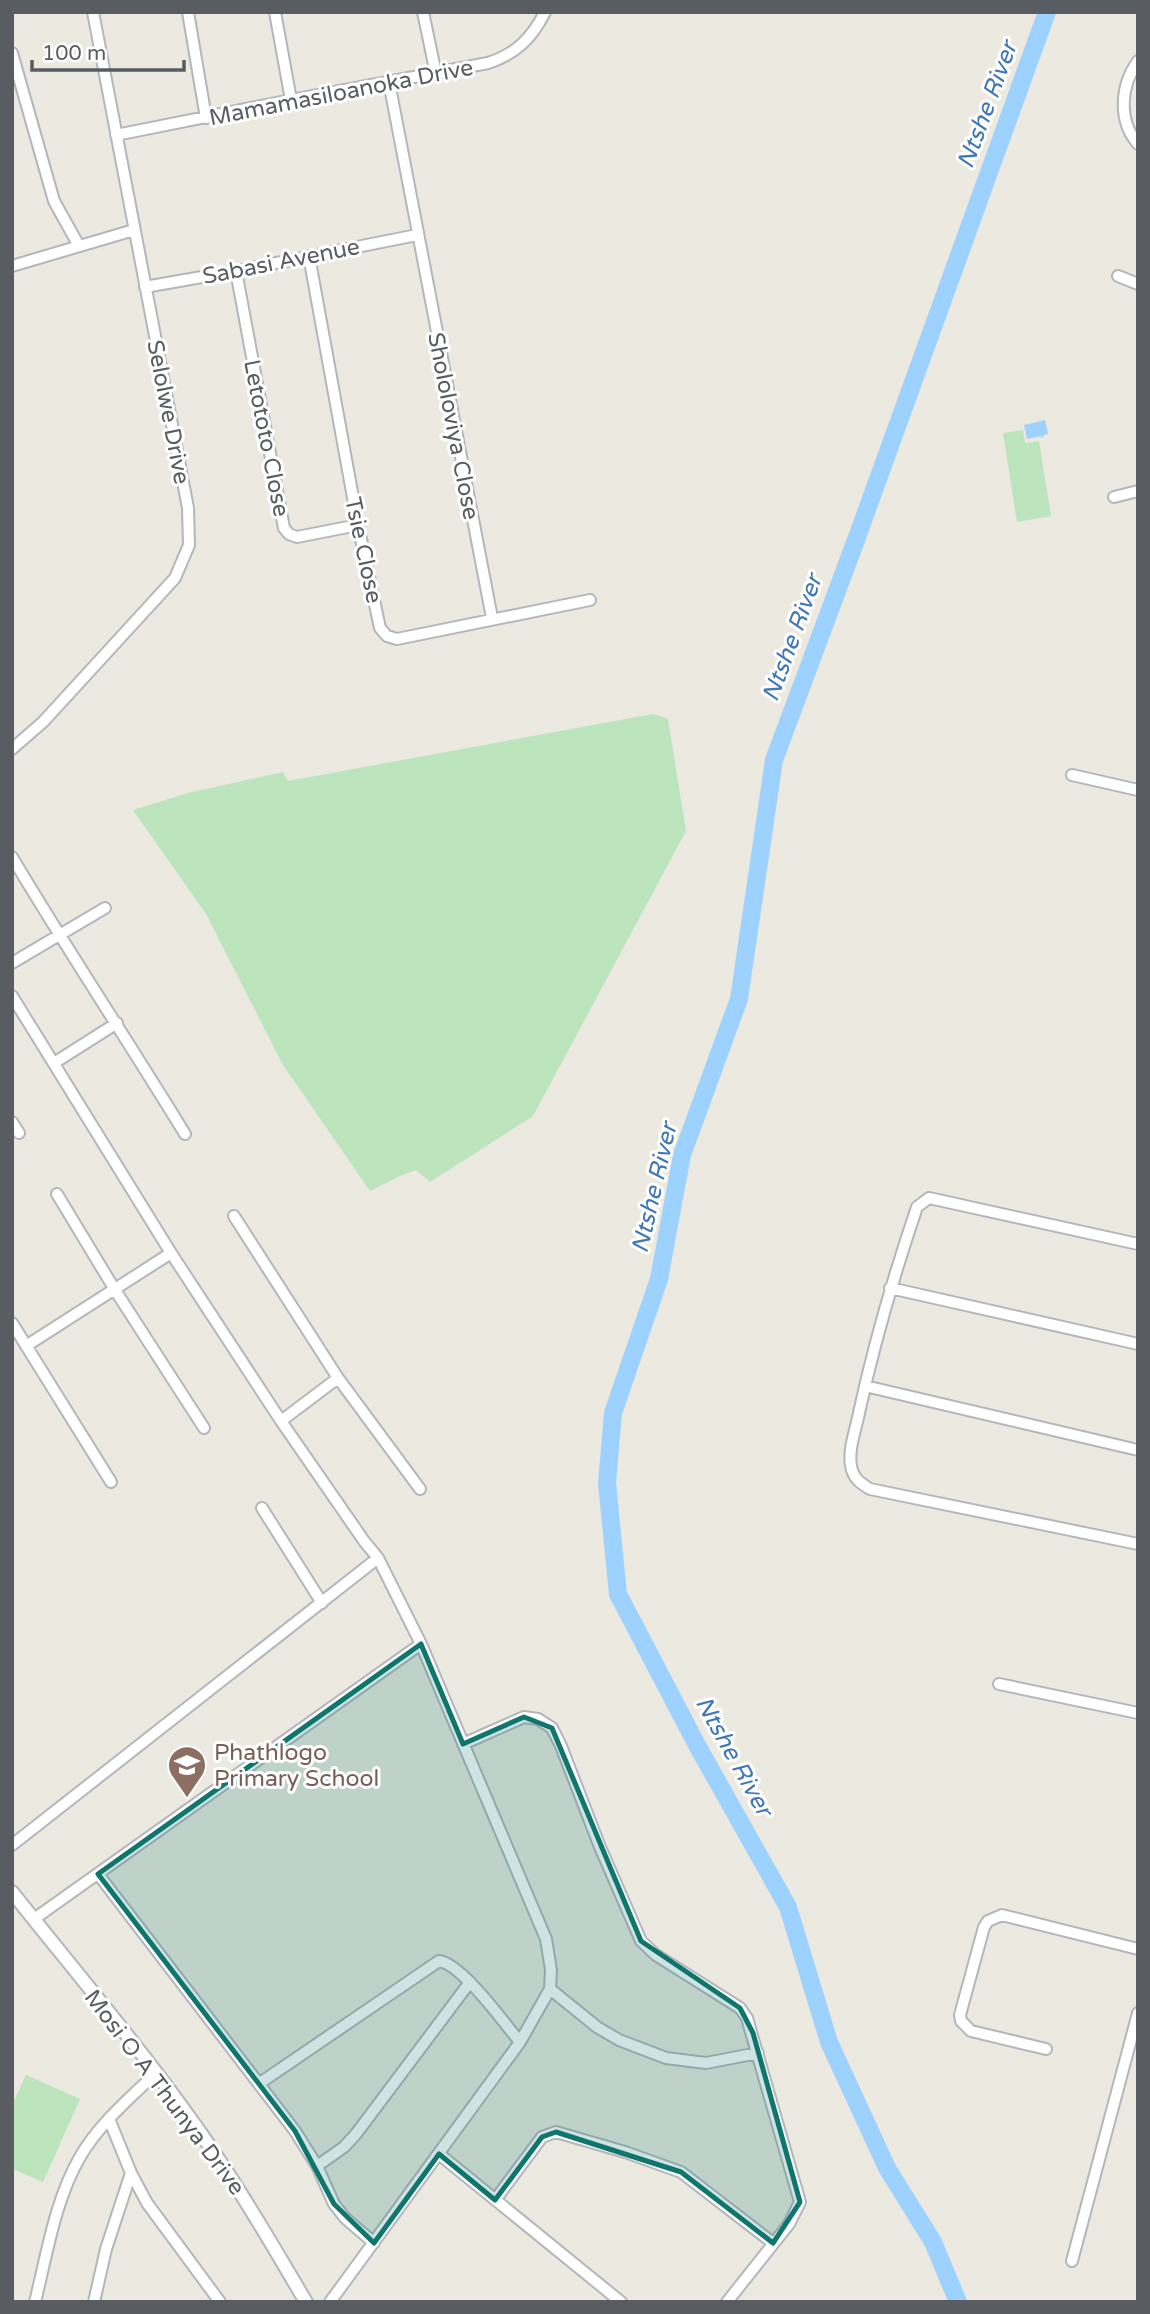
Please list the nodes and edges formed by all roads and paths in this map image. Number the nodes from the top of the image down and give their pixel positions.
1 (93, 12) edge
2 (188, 12) edge
3 (275, 12) edge
4 (424, 12) edge
5 (545, 12) edge
6 (12, 53) edge
7 (1138, 61) edge
8 (436, 74) junction
9 (16, 82) edge
10 (389, 82) junction
11 (292, 100) junction
12 (205, 118) junction
13 (116, 135) junction
14 (1138, 144) edge
15 (134, 230) junction
16 (417, 235) junction
17 (79, 246) junction
18 (309, 256) junction
19 (12, 266) edge
20 (236, 271) junction
21 (1118, 276) dead end
22 (1138, 284) edge
23 (145, 286) junction
24 (1138, 491) edge
25 (1114, 497) dead end
26 (358, 525) junction
27 (590, 600) dead end
28 (492, 618) junction
29 (12, 749) edge
30 (1072, 775) dead end
31 (1138, 790) edge
32 (12, 857) edge
33 (105, 908) dead end
34 (59, 935) junction
35 (12, 962) edge
36 (12, 996) edge
37 (117, 1023) junction
38 (54, 1063) junction
39 (12, 1122) edge
40 (19, 1133) dead end
41 (185, 1134) dead end
42 (57, 1194) dead end
43 (234, 1216) dead end
44 (1138, 1244) edge
45 (171, 1253) junction
46 (890, 1288) junction
47 (114, 1290) junction
48 (12, 1323) edge
49 (1138, 1344) edge
50 (26, 1346) junction
51 (338, 1378) junction
52 (865, 1386) junction
53 (281, 1421) junction
54 (204, 1427) dead end
55 (1138, 1450) edge
56 (111, 1482) dead end
57 (420, 1489) dead end
58 (262, 1508) dead end
59 (1138, 1544) edge
60 (378, 1558) junction
61 (322, 1603) junction
62 (421, 1644) junction
63 (999, 1684) dead end
64 (1138, 1713) edge
65 (463, 1744) junction
66 (12, 1845) edge
67 (98, 1874) junction
68 (12, 1892) edge
69 (34, 1919) junction
70 (1138, 1949) edge
71 (470, 1982) junction
72 (550, 1989) junction
73 (1138, 2013) edge
74 (520, 2042) junction
75 (1046, 2049) dead end
76 (758, 2053) junction
77 (156, 2073) junction
78 (260, 2084) junction
79 (109, 2119) junction
80 (439, 2154) junction
81 (317, 2166) junction
82 (131, 2173) junction
83 (495, 2200) junction
84 (374, 2243) junction
85 (773, 2243) junction
86 (1072, 2261) dead end
87 (95, 2300) edge
88 (35, 2302) edge
89 (220, 2302) edge
90 (306, 2302) edge
91 (330, 2302) edge
92 (621, 2302) edge
93 (727, 2302) edge

1 - 13 street, Selolwe Drive
2 - 12 street
3 - 11 street
4 - 8 street
5 - 8 street, Mamamasiloanoka Drive
6 - 9 street
7 - 14 street
8 - 10 street, Mamamasiloanoka Drive
9 - 17 street
10 - 11 street, Mamamasiloanoka Drive
10 - 16 street, Shololoviya Close
11 - 12 street, Mamamasiloanoka Drive
12 - 13 street, Mamamasiloanoka Drive
13 - 15 street, Selolwe Drive
15 - 17 street
15 - 23 street, Selolwe Drive
16 - 18 street, Sabasi Avenue
16 - 28 street, Shololoviya Close
17 - 19 street
18 - 20 street, Sabasi Avenue
18 - 26 street, Tsie Close
20 - 23 street, Sabasi Avenue
20 - 26 street, Letototo Close
21 - 22 street
23 - 29 street, Selolwe Drive
24 - 25 street
26 - 28 street, Tsie Close
27 - 28 street, Tsie Close
30 - 31 street
32 - 34 street
33 - 34 street
34 - 35 street
34 - 37 street
36 - 38 street
37 - 38 street
37 - 41 street
38 - 45 street
39 - 40 street
42 - 47 street
43 - 51 street
44 - 46 street
45 - 47 street
45 - 53 street
46 - 49 street
46 - 52 street
47 - 50 street
47 - 54 street
48 - 50 street
50 - 56 street
51 - 53 street
51 - 57 street
52 - 55 street
52 - 59 street
53 - 60 street
58 - 61 street
60 - 61 street
60 - 62 street
61 - 66 street
62 - 65 street
62 - 67 street
63 - 64 street
65 - 72 street
65 - 76 street
67 - 69 street
67 - 78 street
68 - 69 street, Mosi O A Thunya Drive
69 - 77 street, Mosi O A Thunya Drive
70 - 75 street
71 - 74 street
71 - 78 street
71 - 81 street
72 - 74 street
72 - 76 street
73 - 86 street
74 - 80 street
76 - 85 street
77 - 79 street
77 - 90 street, Mosi O A Thunya Drive
78 - 81 street
79 - 82 street
79 - 88 street
80 - 83 street
80 - 84 street
81 - 84 street
82 - 87 street
82 - 89 street
83 - 85 street
83 - 92 street
84 - 91 street
85 - 93 street

